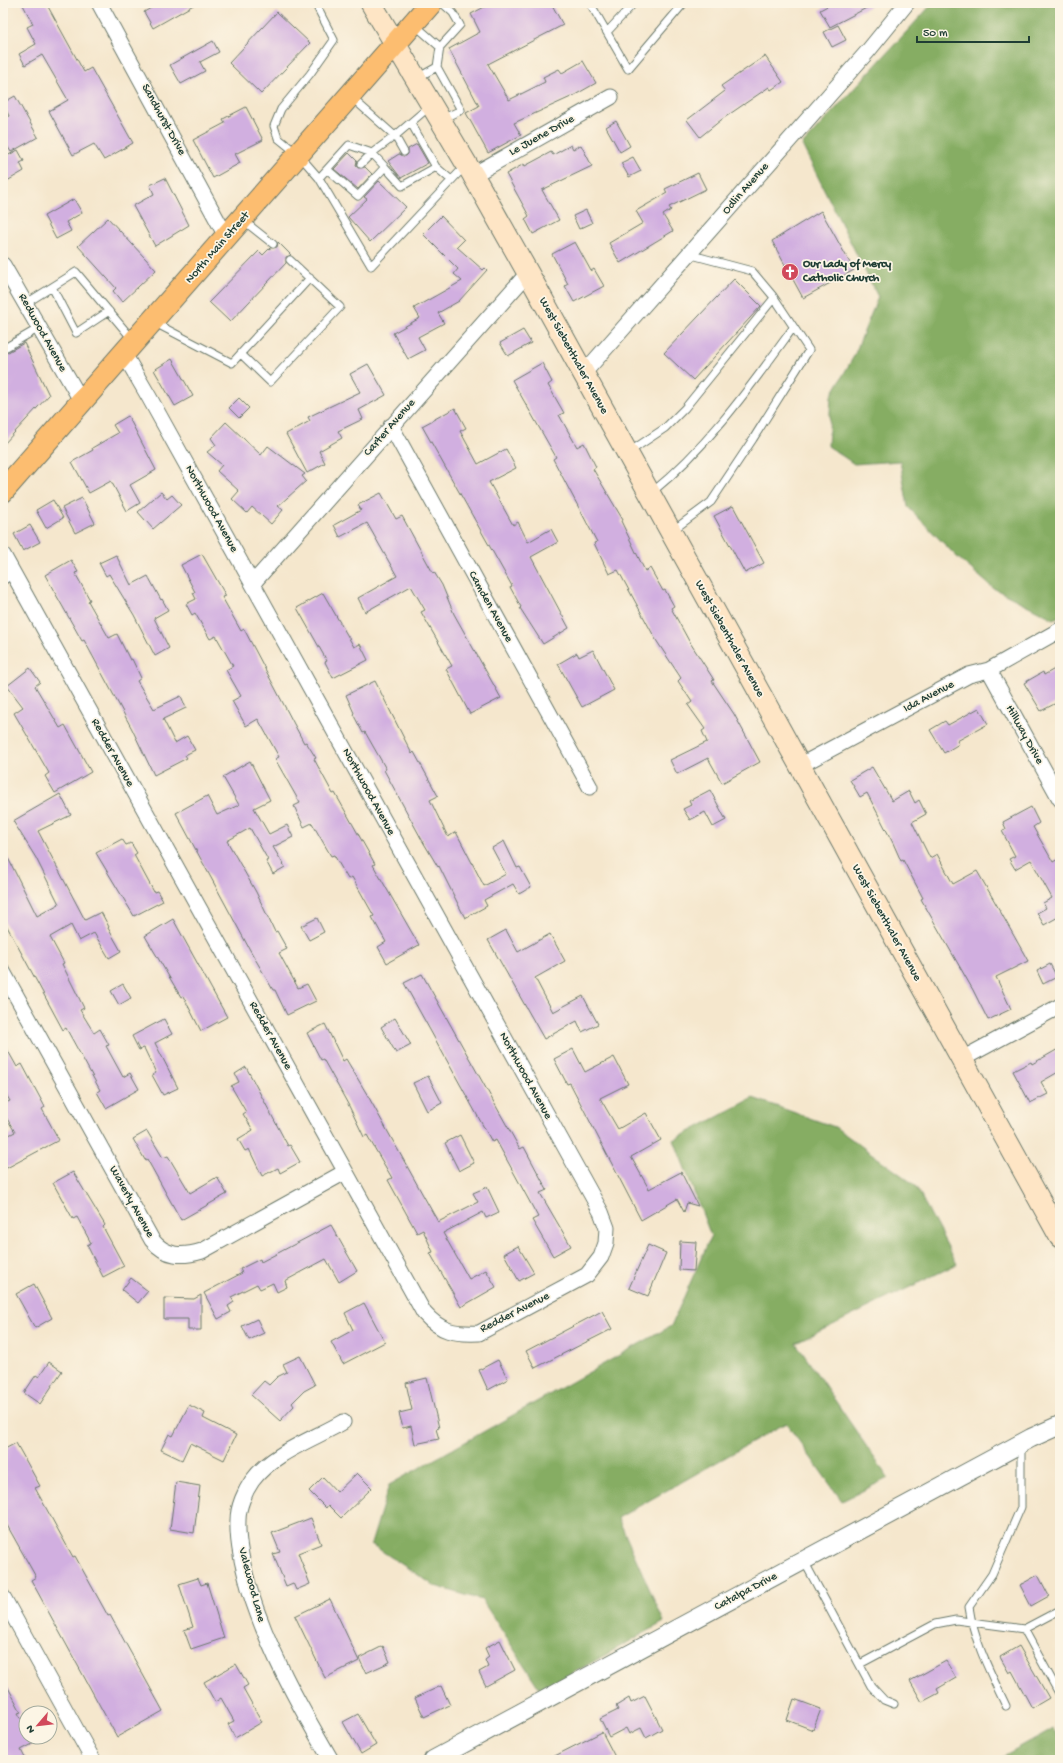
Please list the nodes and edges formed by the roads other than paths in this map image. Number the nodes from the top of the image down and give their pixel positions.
1 (99, 3) edge
2 (315, 3) edge
3 (371, 3) edge
4 (431, 3) edge
5 (442, 3) edge
6 (590, 3) edge
7 (634, 3) edge
8 (684, 3) edge
9 (907, 3) edge
10 (893, 9) edge
11 (414, 23) junction
12 (607, 32) junction
13 (395, 44) junction
14 (440, 47) junction
15 (437, 67) junction
16 (416, 79) junction
17 (350, 96) junction
18 (611, 97) dead end
19 (436, 113) junction
20 (411, 123) junction
21 (395, 136) junction
22 (404, 152) dead end
23 (372, 153) junction
24 (299, 155) junction
25 (361, 164) dead end
26 (385, 167) junction
27 (436, 167) junction
28 (328, 170) junction
29 (470, 170) junction
30 (414, 171) dead end
31 (319, 178) junction
32 (418, 178) junction
33 (450, 179) junction
34 (243, 220) junction
35 (227, 238) junction
36 (274, 244) dead end
37 (688, 254) junction
38 (290, 260) dead end
39 (3, 265) edge
40 (528, 273) junction
41 (310, 278) junction
42 (52, 287) junction
43 (774, 298) junction
44 (25, 304) junction
45 (108, 311) junction
46 (153, 322) junction
47 (39, 328) junction
48 (793, 328) junction
49 (129, 348) junction
50 (3, 349) edge
51 (241, 354) junction
52 (583, 374) junction
53 (82, 402) junction
54 (391, 426) junction
55 (627, 454) junction
56 (3, 491) edge
57 (649, 494) junction
58 (670, 532) junction
59 (3, 555) edge
60 (8, 578) edge
61 (253, 583) junction
62 (1060, 630) edge
63 (989, 670) junction
64 (799, 766) junction
65 (590, 787) dead end
66 (1060, 799) edge
67 (3, 972) edge
68 (1060, 1006) edge
69 (962, 1059) junction
70 (345, 1172) junction
71 (1054, 1214) edge
72 (607, 1233) joint
73 (1060, 1237) edge
74 (343, 1422) dead end
75 (1060, 1425) edge
76 (1021, 1443) junction
77 (804, 1561) junction
78 (3, 1597) edge
79 (1060, 1610) edge
80 (971, 1624) junction
81 (1024, 1629) junction
82 (860, 1664) junction
83 (1060, 1695) edge
84 (894, 1704) dead end
85 (1006, 1706) dead end
86 (93, 1760) edge
87 (331, 1760) edge
88 (433, 1760) edge

1 - 35 street, Sandhurst Drive
2 - 24 lane
3 - 13 main road, West Siebenthaler Avenue
4 - 11 main road, North Main Street
5 - 14 lane
6 - 12 lane
7 - 12 lane
8 - 12 lane
9 - 10 street, Odlin Avenue
10 - 37 street, Odlin Avenue
11 - 13 main road, North Main Street
11 - 14 lane
13 - 16 main road, West Siebenthaler Avenue
13 - 17 main road, North Main Street
14 - 15 lane
15 - 16 lane
15 - 19 lane
16 - 19 main road, West Siebenthaler Avenue
17 - 21 lane
17 - 24 main road, North Main Street
18 - 29 street, Le Juene Drive
19 - 20 lane
19 - 29 main road, West Siebenthaler Avenue
20 - 21 lane
20 - 27 lane
21 - 22 lane
21 - 23 lane
23 - 25 lane
23 - 26 lane
23 - 28 lane
24 - 31 lane
24 - 34 main road, North Main Street
26 - 28 lane
26 - 32 lane
27 - 32 lane
27 - 33 lane
28 - 31 lane
29 - 33 lane
29 - 40 main road, West Siebenthaler Avenue
30 - 32 lane
31 - 33 lane
34 - 35 main road, North Main Street
34 - 36 lane
35 - 46 main road, North Main Street
37 - 43 lane
37 - 52 street, Odlin Avenue
38 - 41 lane
39 - 44 street, Redwood Avenue
40 - 52 main road, West Siebenthaler Avenue
40 - 54 street, Carter Avenue
41 - 51 lane
41 - 51 lane
42 - 44 lane
42 - 45 lane
42 - 45 lane
43 - 48 lane
43 - 55 lane
44 - 47 street, Redwood Avenue
45 - 49 lane
46 - 49 main road, North Main Street
46 - 51 lane
47 - 50 lane
47 - 53 street, Redwood Avenue
48 - 57 lane
48 - 58 lane
49 - 53 main road, North Main Street
49 - 61 street, Northwood Avenue
52 - 55 main road, West Siebenthaler Avenue
53 - 56 main road, North Main Street
54 - 61 street, Carter Avenue
54 - 65 street, Camden Avenue
55 - 57 main road, West Siebenthaler Avenue
57 - 58 main road, West Siebenthaler Avenue
58 - 64 main road, West Siebenthaler Avenue
59 - 60 street, Redder Avenue
60 - 70 street, Redder Avenue
61 - 72 street, Northwood Avenue
62 - 63 street, Ida Avenue
63 - 64 street, Ida Avenue
63 - 66 street, Hillway Drive
64 - 69 main road, West Siebenthaler Avenue
67 - 70 street, Waverly Avenue
68 - 69 street
69 - 71 main road, West Siebenthaler Avenue
70 - 72 street, Redder Avenue
71 - 73 main road, West Siebenthaler Avenue
74 - 87 street, Valewood Lane
75 - 76 street, Catalpa Drive
76 - 77 street, Catalpa Drive
76 - 80 lane
77 - 82 lane
77 - 88 street, Catalpa Drive
78 - 86 street
79 - 81 lane
80 - 81 lane
80 - 82 lane
80 - 85 lane
81 - 83 lane
82 - 84 lane

